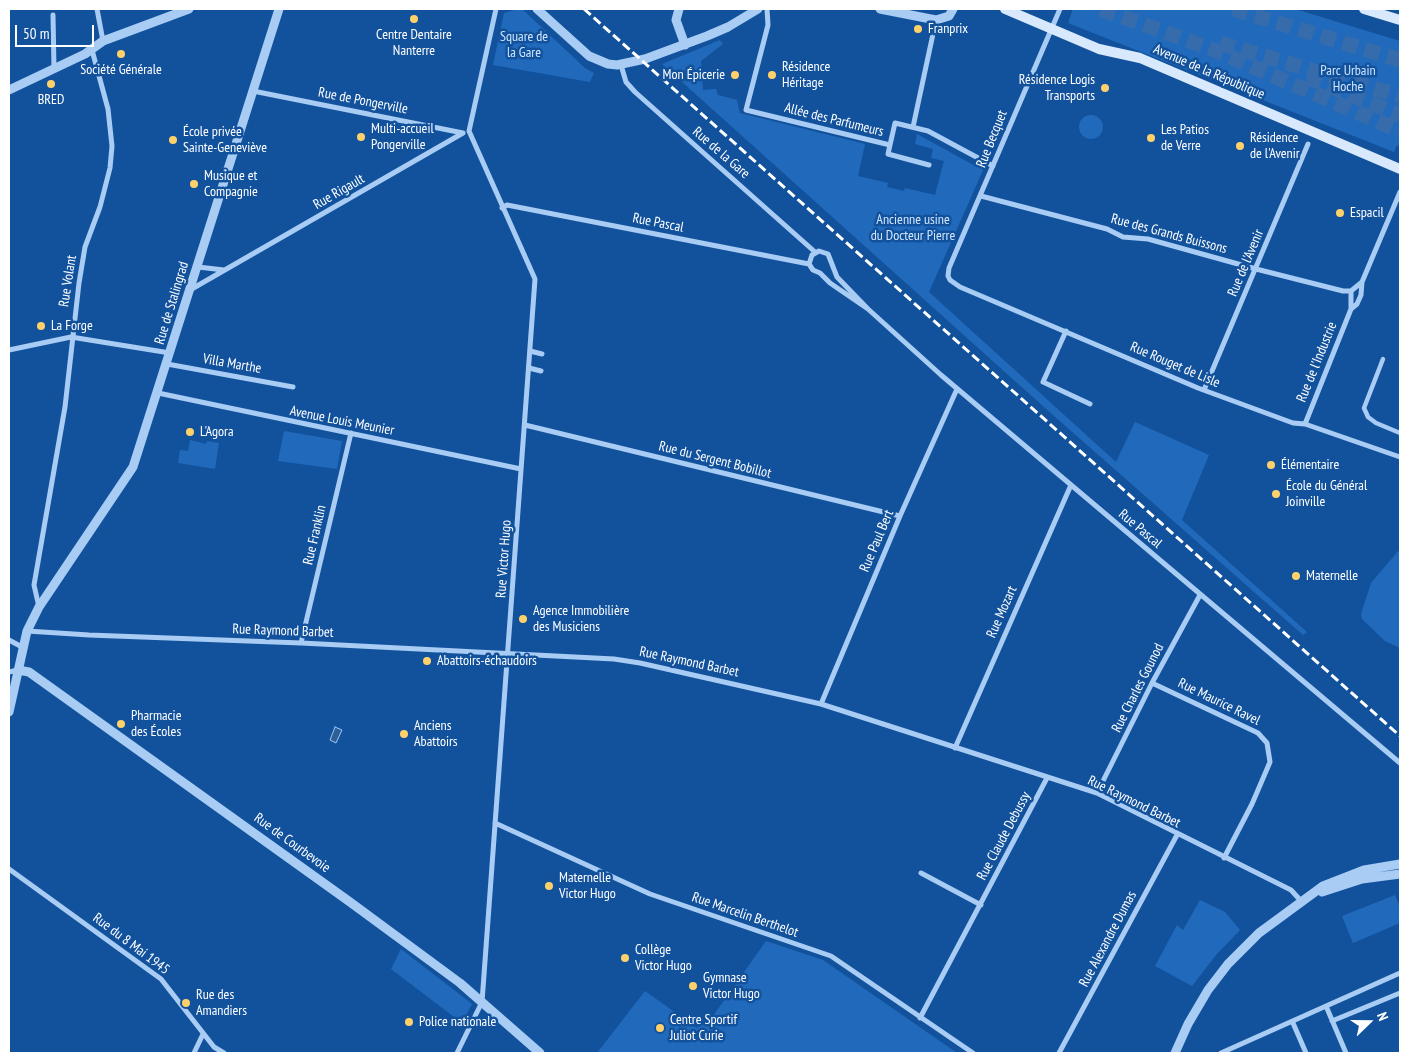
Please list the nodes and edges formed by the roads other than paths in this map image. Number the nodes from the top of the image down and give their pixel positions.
1 (97, 9) edge
2 (189, 9) edge
3 (279, 9) edge
4 (496, 9) edge
5 (537, 9) edge
6 (679, 9) edge
7 (758, 9) edge
8 (767, 9) edge
9 (880, 9) edge
10 (953, 9) edge
11 (1005, 9) edge
12 (1060, 9) edge
13 (1364, 9) edge
14 (53, 15) dead end
15 (936, 20) junction
16 (1400, 20) edge
17 (1050, 28) junction
18 (103, 41) junction
19 (685, 45) junction
20 (92, 50) junction
21 (621, 65) junction
22 (54, 70) junction
23 (9, 90) edge
24 (253, 91) junction
25 (913, 127) junction
26 (466, 132) junction
27 (1308, 144) dead end
28 (890, 146) junction
29 (929, 165) dead end
30 (993, 166) junction
31 (1400, 168) edge
32 (1400, 192) edge
33 (981, 196) junction
34 (502, 208) junction
35 (815, 252) junction
36 (809, 264) junction
37 (198, 266) junction
38 (831, 266) junction
39 (1256, 269) junction
40 (226, 270) junction
41 (820, 273) junction
42 (948, 278) joint
43 (1362, 282) junction
44 (190, 290) junction
45 (1352, 290) junction
46 (868, 309) junction
47 (1351, 309) junction
48 (1066, 331) junction
49 (71, 337) junction
50 (9, 350) edge
51 (530, 351) junction
52 (170, 353) junction
53 (542, 354) dead end
54 (1383, 359) dead end
55 (167, 364) junction
56 (529, 368) junction
57 (541, 371) dead end
58 (293, 387) dead end
59 (957, 389) junction
60 (1204, 390) junction
61 (158, 394) junction
62 (1090, 404) dead end
63 (1305, 424) junction
64 (525, 425) junction
65 (351, 433) junction
66 (1400, 433) edge
67 (1400, 457) edge
68 (522, 469) junction
69 (1071, 485) junction
70 (900, 516) junction
71 (1200, 595) junction
72 (39, 607) junction
73 (27, 631) junction
74 (9, 640) edge
75 (301, 643) junction
76 (22, 647) junction
77 (507, 655) junction
78 (13, 671) edge
79 (1152, 683) junction
80 (821, 704) junction
81 (9, 712) edge
82 (955, 748) junction
83 (1400, 763) edge
84 (1047, 778) junction
85 (1097, 793) junction
86 (495, 823) junction
87 (1177, 835) junction
88 (1224, 858) junction
89 (1400, 864) edge
90 (9, 869) edge
91 (921, 873) dead end
92 (1400, 874) edge
93 (1312, 895) junction
94 (1302, 902) junction
95 (981, 905) junction
96 (1400, 973) edge
97 (1400, 992) edge
98 (482, 1002) junction
99 (1326, 1006) junction
100 (920, 1018) junction
101 (1332, 1021) junction
102 (1293, 1023) junction
103 (203, 1034) junction
104 (1178, 1052) edge
105 (194, 1053) edge
106 (224, 1053) edge
107 (457, 1053) edge
108 (540, 1053) edge
109 (973, 1053) edge
110 (1059, 1053) edge
111 (1221, 1053) edge
112 (1306, 1053) edge
113 (1346, 1053) edge

1 - 18 street
2 - 18 street
3 - 24 street, Rue de Stalingrad
4 - 26 street
5 - 21 street
6 - 19 street
7 - 19 street
8 - 28 street, Allée des Parfumeurs
9 - 15 street
10 - 15 street
11 - 17 main road, Avenue de la République
12 - 17 street, Rue Becquet
13 - 16 main road
14 - 22 street
15 - 25 street
17 - 30 street, Rue Becquet
17 - 31 main road, Avenue de la République
18 - 20 street
19 - 21 street
20 - 22 street
20 - 49 street, Rue Volant
21 - 35 street, Rue de la Gare
22 - 23 street
24 - 26 street, Rue de Pongerville
24 - 37 street, Rue de Stalingrad
25 - 28 street, Allée des Parfumeurs
25 - 30 street, Allée des Parfumeurs
26 - 34 street, Rue Victor Hugo
26 - 40 street, Rue Rigault
27 - 39 street, Rue de l'Avenir
28 - 29 street
30 - 33 street, Rue Becquet
32 - 43 street, Rue de l'Industrie
33 - 39 street, Rue des Grands Buissons
33 - 42 street, Rue Becquet
34 - 36 street, Rue Pascal
34 - 51 street, Rue Victor Hugo
35 - 36 street
35 - 38 street, Rue Pascal
36 - 41 street, Rue Pascal
37 - 40 street
37 - 44 street, Rue de Stalingrad
38 - 41 street
38 - 46 street, Rue Pascal
39 - 45 street, Rue des Grands Buissons
39 - 60 street, Rue de l'Avenir
40 - 44 street, Rue Rigault
41 - 46 street, Rue Pascal
42 - 48 street, Rue Rouget de Lisle
43 - 45 street, Rue de l'Industrie
43 - 47 street, Rue de l'Industrie
44 - 52 street, Rue de Stalingrad
45 - 47 street, Rue de l'Industrie
46 - 59 street, Rue Pascal
47 - 63 street, Rue de l'Industrie
48 - 60 street, Rue Rouget de Lisle
48 - 62 street
49 - 50 street
49 - 52 street
49 - 72 street, Rue Volant
51 - 53 street
51 - 56 street, Rue Victor Hugo
52 - 55 street, Rue de Stalingrad
54 - 66 street
55 - 58 street, Villa Marthe
55 - 61 street, Rue de Stalingrad
56 - 57 street
56 - 64 street, Rue Victor Hugo
59 - 69 street, Rue Pascal
59 - 70 street, Rue Paul Bert
60 - 63 street, Rue Rouget de Lisle
61 - 65 street, Avenue Louis Meunier
61 - 72 street, Rue de Stalingrad
63 - 67 street, Rue Rouget de Lisle
64 - 68 street, Rue Victor Hugo
64 - 70 street, Rue du Sergent Bobillot
65 - 68 street, Avenue Louis Meunier
65 - 75 street, Rue Franklin
68 - 77 street, Rue Victor Hugo
69 - 71 street, Rue Pascal
69 - 82 street, Rue Mozart
70 - 80 street, Rue Paul Bert
71 - 79 street, Rue Charles Gounod
71 - 83 street, Rue Pascal
72 - 73 street, Rue de Stalingrad
73 - 75 street, Rue Raymond Barbet
73 - 76 street, Rue de Stalingrad
74 - 76 street
75 - 77 street, Rue Raymond Barbet
76 - 78 street, Rue de Stalingrad
77 - 80 street, Rue Raymond Barbet
77 - 86 street, Rue Victor Hugo
78 - 81 street, Rue de Stalingrad
78 - 98 street, Rue de Courbevoie
79 - 85 street, Rue Charles Gounod
79 - 88 street, Rue Maurice Ravel
80 - 82 street, Rue Raymond Barbet
82 - 84 street, Rue Raymond Barbet
84 - 85 street, Rue Raymond Barbet
84 - 95 street, Rue Claude Debussy
85 - 87 street, Rue Raymond Barbet
86 - 98 street, Rue Victor Hugo
86 - 100 street, Rue Marcelin Berthelot
87 - 88 street, Rue Raymond Barbet
87 - 110 street, Rue Alexandre Dumas
88 - 94 street, Rue Raymond Barbet
89 - 93 street
90 - 103 street, Rue du 8 Mai 1945
91 - 95 street
92 - 93 street
93 - 94 street
94 - 104 street
95 - 100 street, Rue Claude Debussy
96 - 99 street
97 - 101 street
98 - 107 street
98 - 108 street, Rue de Courbevoie
99 - 101 street
99 - 102 street
100 - 109 street, Rue Marcelin Berthelot
101 - 113 street
102 - 111 street
102 - 112 street
103 - 105 street
103 - 106 street, Rue du 8 Mai 1945

